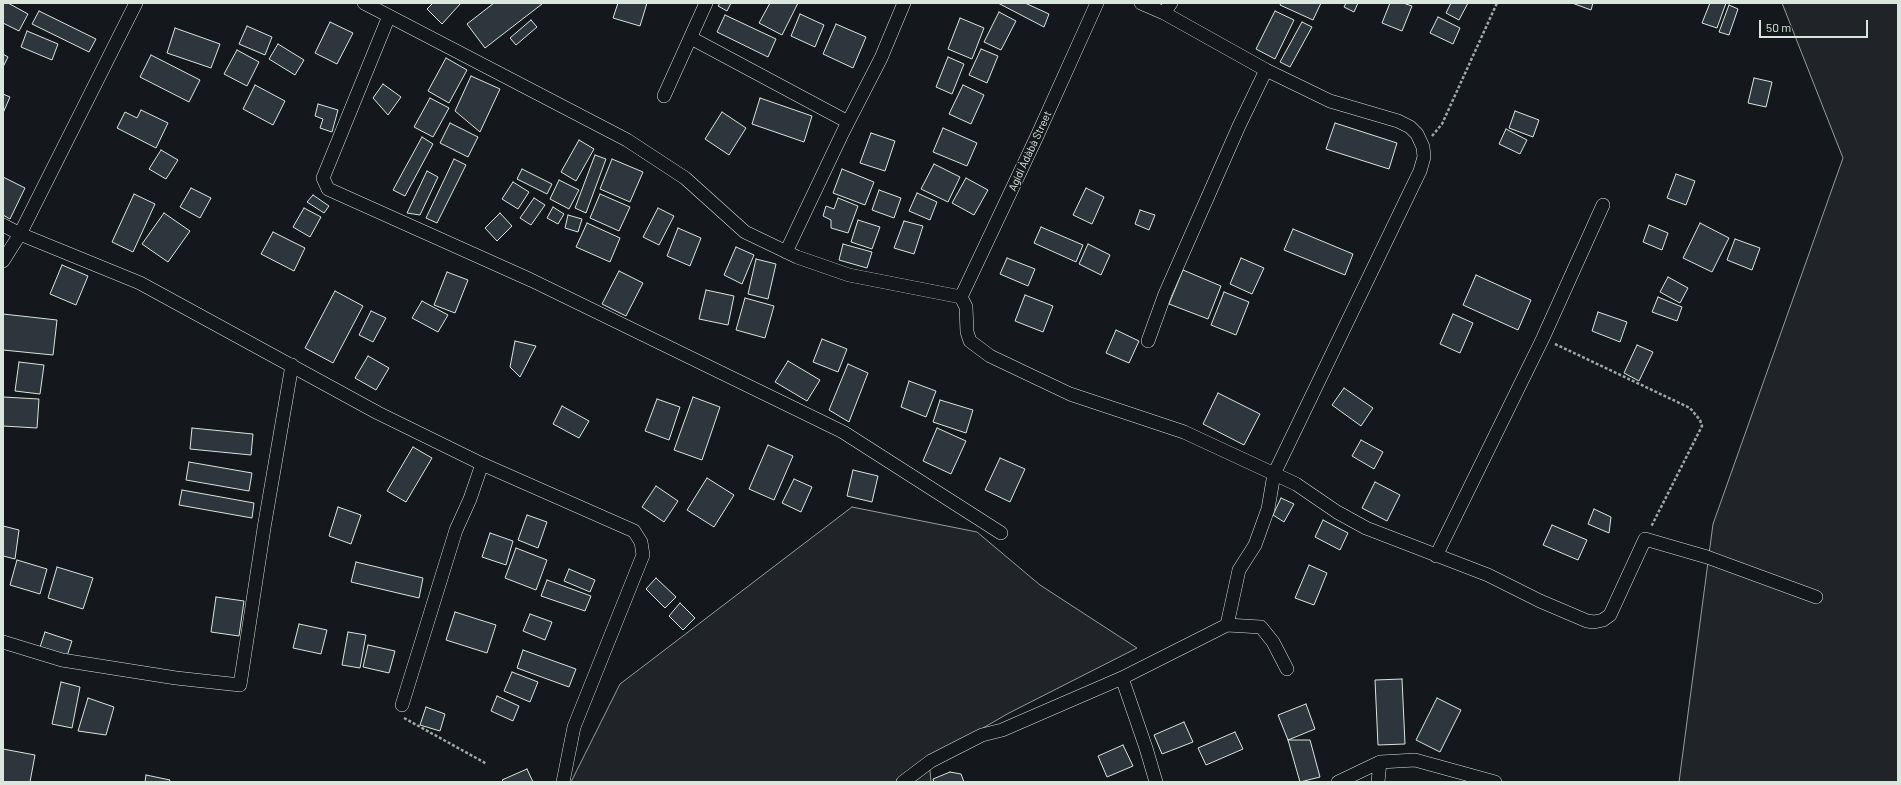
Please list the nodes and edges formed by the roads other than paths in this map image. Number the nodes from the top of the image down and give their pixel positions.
1 (136, 3) edge
2 (364, 3) edge
3 (706, 3) edge
4 (904, 3) edge
5 (1097, 3) edge
6 (1141, 3) edge
7 (1168, 8) edge
8 (389, 16) junction
9 (691, 38) junction
10 (1266, 70) junction
11 (664, 96) dead end
12 (848, 122) junction
13 (1603, 205) dead end
14 (3, 225) edge
15 (20, 234) junction
16 (786, 252) junction
17 (3, 261) edge
18 (961, 297) junction
19 (1148, 341) dead end
20 (292, 365) junction
21 (482, 464) junction
22 (1274, 474) junction
23 (1000, 533) dead end
24 (1436, 556) junction
25 (1816, 597) dead end
26 (1227, 626) junction
27 (3, 642) edge
28 (1287, 669) dead end
29 (1122, 678) junction
30 (402, 705) road end
31 (1380, 762) junction
32 (563, 782) edge
33 (903, 782) edge
34 (1156, 782) edge
35 (1338, 782) edge
36 (1378, 782) edge
37 (1495, 782) edge

1 - 15 street
2 - 8 street
3 - 9 street
4 - 12 street
5 - 18 street, Agídí Àdàbà Street
6 - 7 street
7 - 10 street
8 - 16 street
8 - 23 street
9 - 11 street
9 - 12 street
10 - 19 street
10 - 22 street
12 - 16 street
13 - 24 street
14 - 15 street
15 - 17 street
15 - 20 street
16 - 18 street
18 - 22 street
20 - 21 street
20 - 27 street
21 - 30 street
21 - 32 street
22 - 24 street
22 - 26 street
24 - 25 street
26 - 28 street
26 - 29 street
29 - 33 street
29 - 34 street
31 - 35 street
31 - 36 street
31 - 37 street

